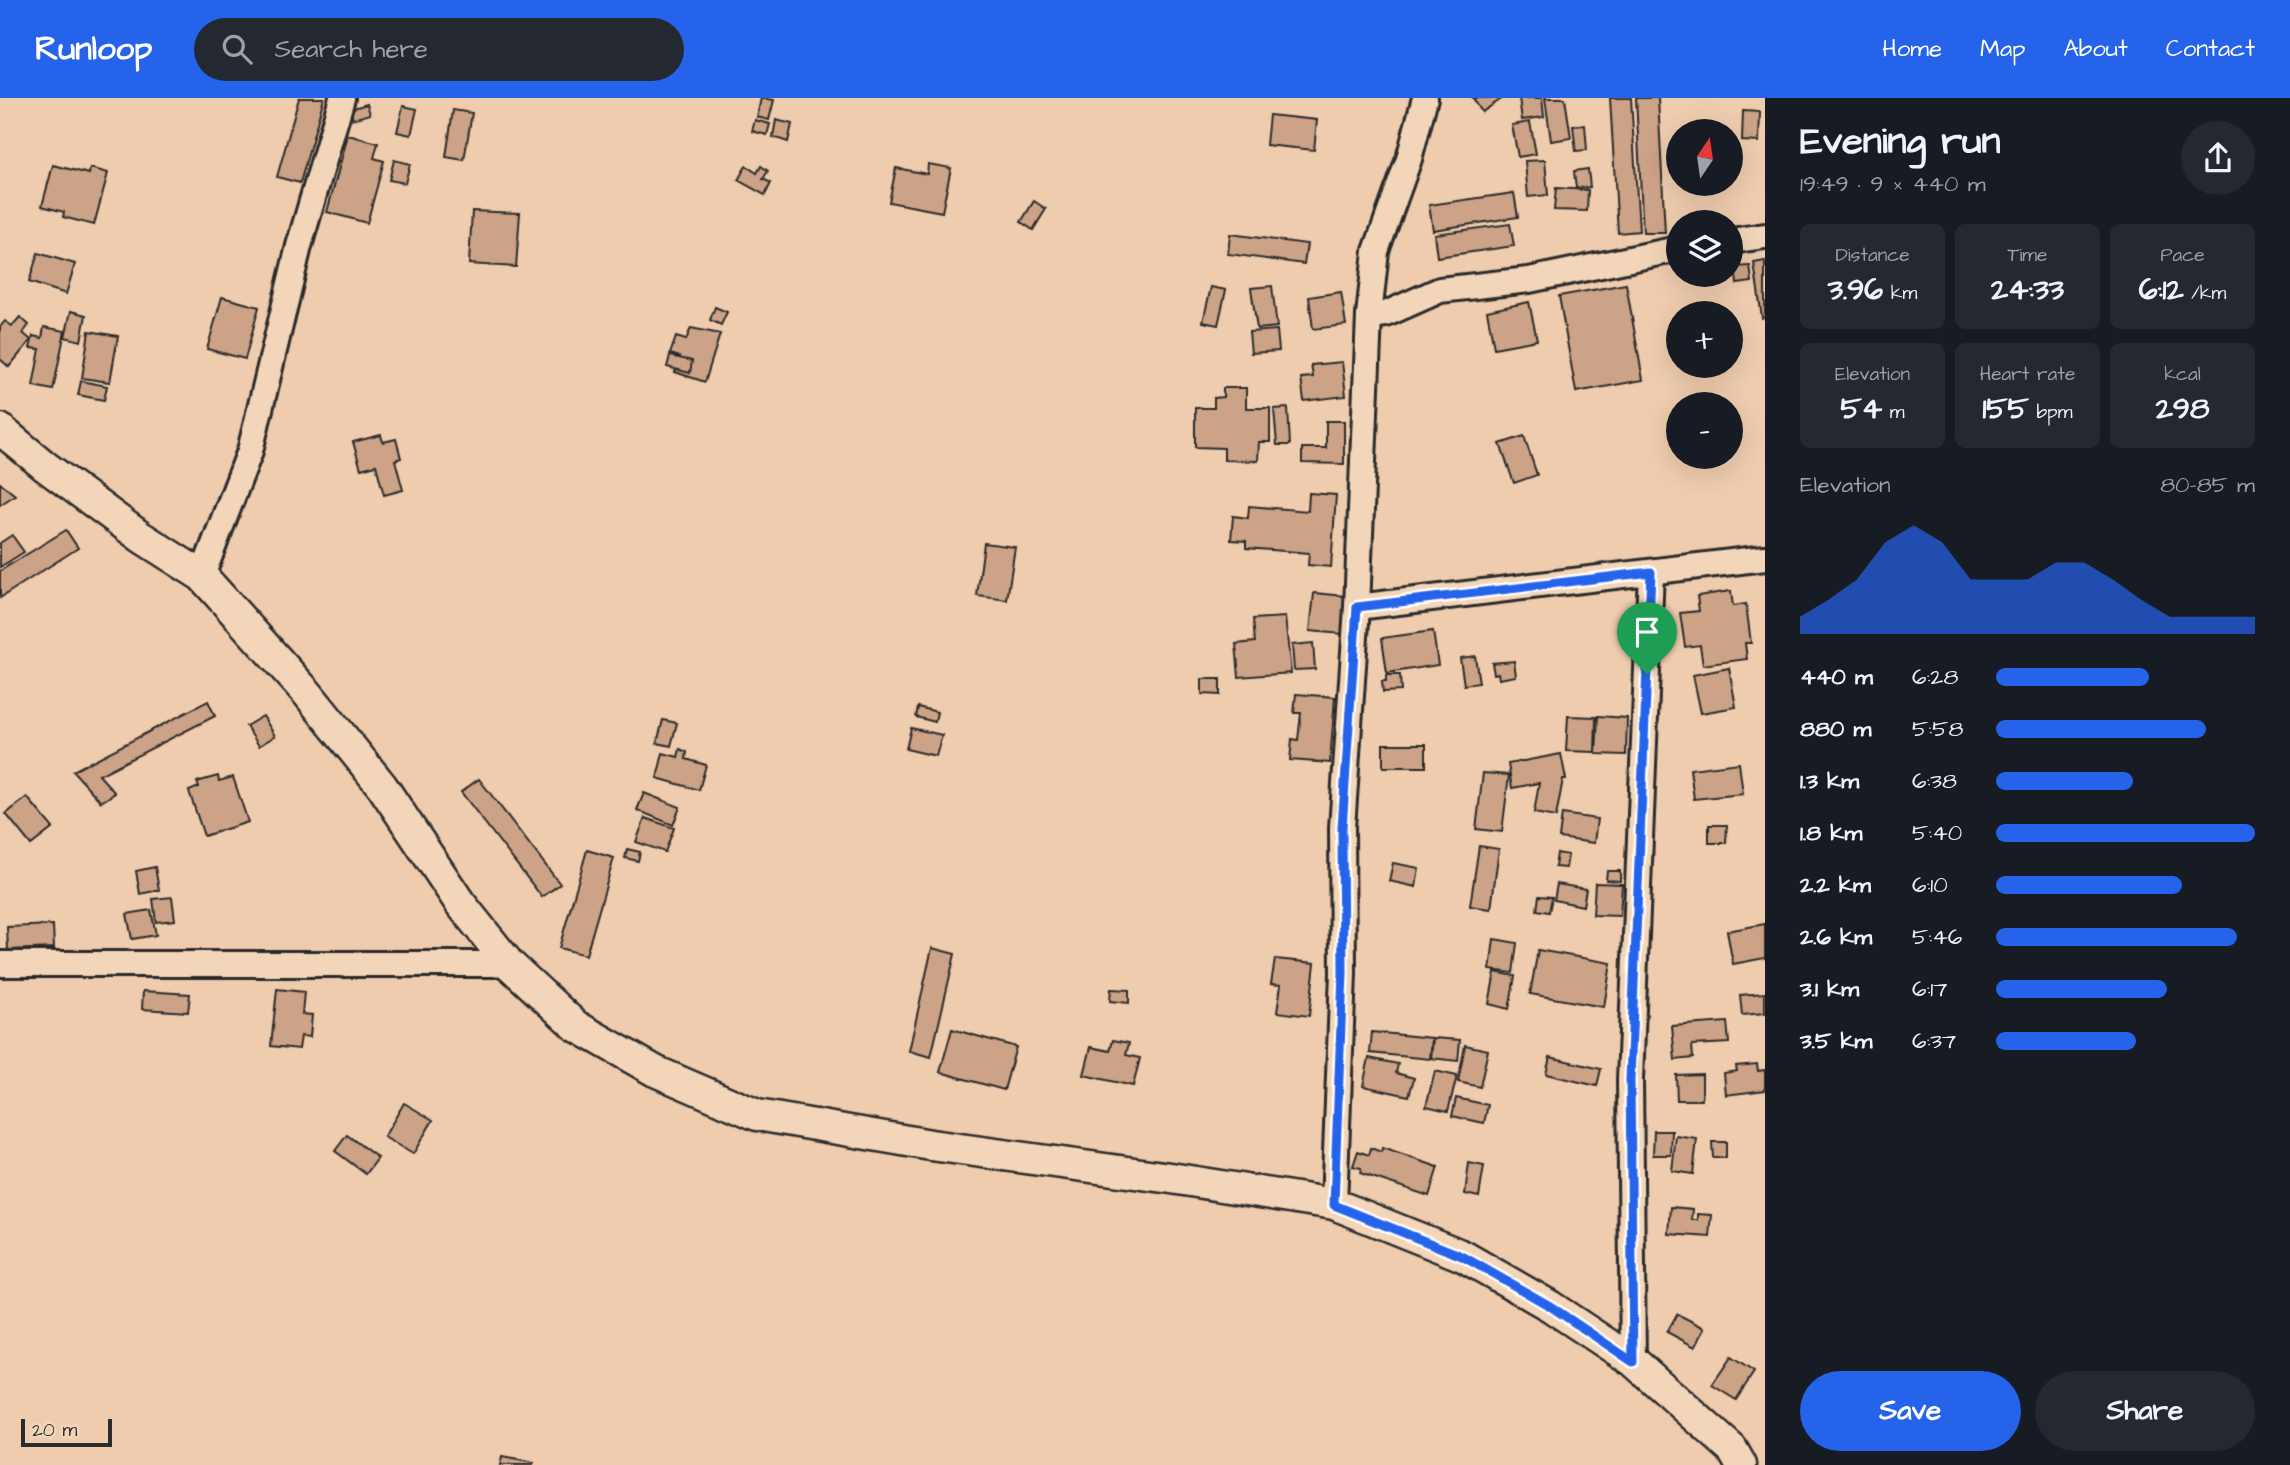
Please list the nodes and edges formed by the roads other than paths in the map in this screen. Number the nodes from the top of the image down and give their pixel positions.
1 (342, 98) edge
2 (1425, 98) edge
3 (1765, 236) edge
4 (1743, 239) edge
5 (1666, 251) edge
6 (1369, 316) junction
7 (0, 429) edge
8 (1765, 558) edge
9 (1651, 572) junction
10 (202, 576) junction
11 (1357, 607) junction
12 (0, 964) edge
13 (509, 964) junction
14 (1334, 1205) junction
15 (1633, 1362) junction
16 (1741, 1465) edge

1 - 10 street
2 - 6 street
3 - 4 street
5 - 6 street
6 - 11 street
7 - 10 street
8 - 9 street
9 - 11 street
9 - 15 street
10 - 13 street
11 - 14 street
12 - 13 street
13 - 14 street
14 - 15 street
15 - 16 street

